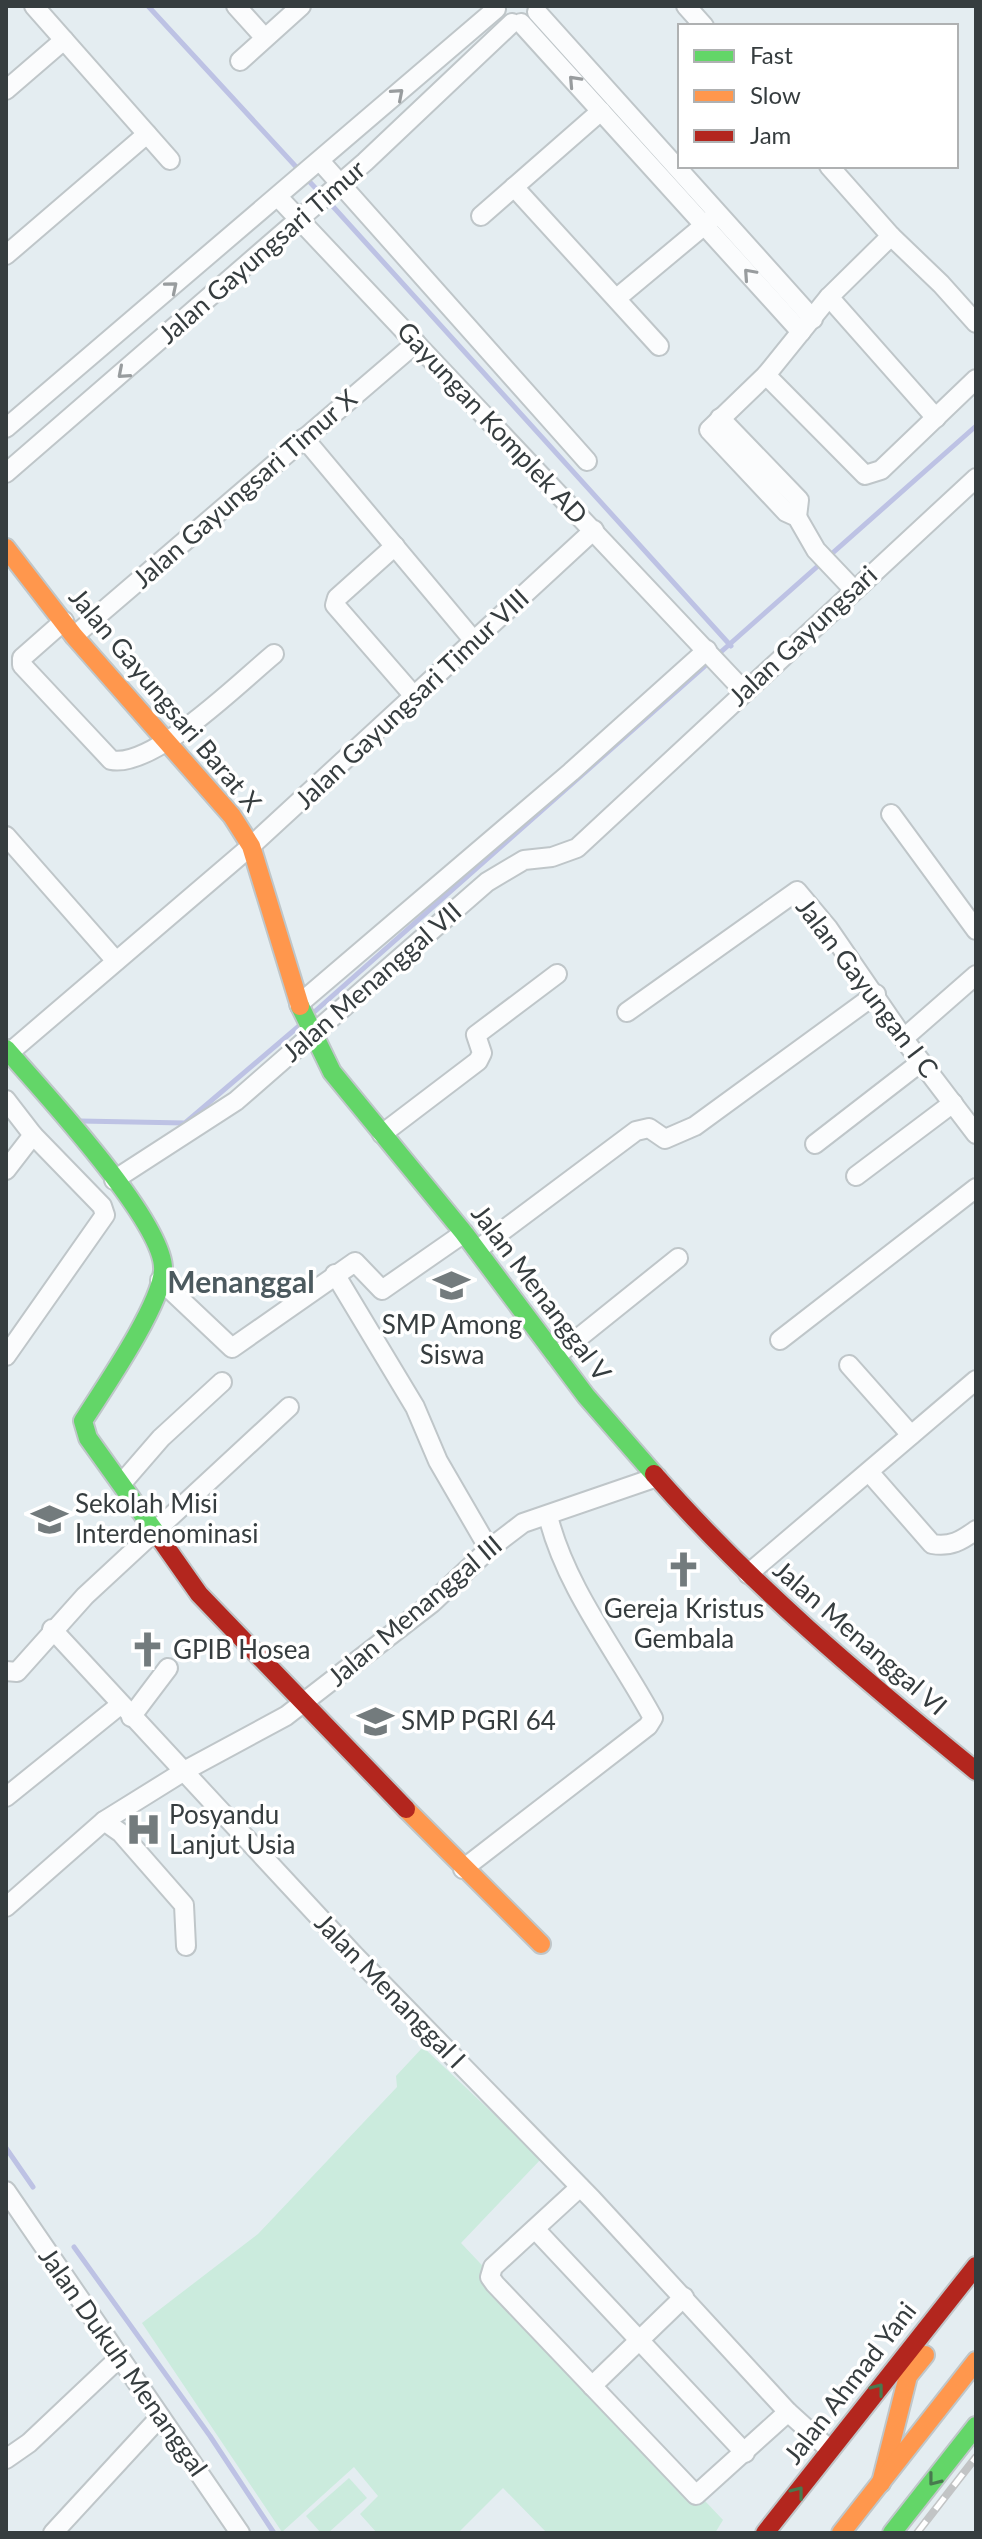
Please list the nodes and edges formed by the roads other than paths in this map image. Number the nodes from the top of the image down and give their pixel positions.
1 (34, 6) edge
2 (236, 6) edge
3 (301, 6) edge
4 (686, 6) edge
5 (495, 8) edge
6 (538, 9) edge
7 (516, 23) junction
8 (702, 24) edge
9 (264, 37) junction
10 (64, 40) junction
11 (240, 61) dead end
12 (6, 90) edge
13 (601, 111) junction
14 (147, 134) junction
15 (170, 160) dead end
16 (316, 165) junction
17 (831, 168) edge
18 (514, 187) junction
19 (336, 188) junction
20 (283, 192) junction
21 (305, 216) junction
22 (481, 216) dead end
23 (712, 219) junction
24 (891, 236) junction
25 (6, 255) edge
26 (829, 297) junction
27 (617, 298) junction
28 (976, 323) edge
29 (807, 326) junction
30 (416, 343) junction
31 (659, 346) dead end
32 (766, 375) junction
33 (976, 379) edge
34 (936, 418) junction
35 (6, 428) edge
36 (304, 438) junction
37 (587, 461) dead end
38 (6, 473) edge
39 (976, 478) edge
40 (594, 530) junction
41 (395, 546) junction
42 (6, 548) edge
43 (853, 589) junction
44 (69, 629) junction
45 (474, 641) junction
46 (709, 652) junction
47 (274, 654) dead end
48 (737, 683) junction
49 (414, 696) junction
50 (167, 741) junction
51 (632, 797) joint
52 (891, 814) dead end
53 (6, 836) edge
54 (251, 846) junction
55 (976, 930) edge
56 (116, 961) junction
57 (557, 974) dead end
58 (976, 975) edge
59 (876, 994) junction
60 (627, 1012) dead end
61 (305, 1021) junction
62 (904, 1038) junction
63 (8, 1051) edge
64 (921, 1062) junction
65 (6, 1100) edge
66 (953, 1103) junction
67 (382, 1134) junction
68 (976, 1134) edge
69 (33, 1135) junction
70 (815, 1144) dead end
71 (6, 1170) edge
72 (856, 1176) dead end
73 (114, 1180) junction
74 (976, 1188) edge
75 (464, 1233) junction
76 (477, 1250) junction
77 (678, 1258) dead end
78 (335, 1274) junction
79 (160, 1280) junction
80 (780, 1340) dead end
81 (6, 1356) edge
82 (556, 1356) junction
83 (849, 1365) dead end
84 (976, 1380) edge
85 (222, 1382) dead end
86 (289, 1407) dead end
87 (911, 1435) junction
88 (869, 1472) junction
89 (657, 1477) junction
90 (122, 1483) junction
91 (548, 1516) junction
92 (153, 1530) junction
93 (976, 1530) edge
94 (489, 1549) junction
95 (748, 1574) junction
96 (52, 1629) junction
97 (168, 1668) dead end
98 (6, 1671) edge
99 (302, 1705) junction
100 (126, 1711) junction
101 (186, 1770) junction
102 (976, 1771) edge
103 (6, 1798) edge
104 (104, 1821) junction
105 (463, 1869) junction
106 (6, 1907) edge
107 (541, 1944) dead end
108 (186, 1946) dead end
109 (580, 2187) junction
110 (6, 2191) edge
111 (535, 2229) junction
112 (976, 2266) edge
113 (976, 2288) edge
114 (684, 2297) junction
115 (640, 2340) junction
116 (118, 2359) junction
117 (976, 2361) edge
118 (592, 2386) junction
119 (788, 2412) junction
120 (160, 2417) junction
121 (976, 2426) edge
122 (830, 2450) junction
123 (745, 2453) junction
124 (6, 2459) edge
125 (881, 2483) junction
126 (53, 2533) edge
127 (240, 2533) edge
128 (765, 2533) edge
129 (841, 2533) edge
130 (892, 2533) edge

1 - 10 street
2 - 9 street
3 - 9 street
4 - 8 street
5 - 7 street
16 -> 5 street, Jalan Gayungsari Timur
6 - 7 street, Jalan Gayungsari Timur
6 - 23 street
13 -> 7 street
7 - 19 street, Jalan Gayungsari Timur
9 - 11 street
10 - 12 street
10 - 14 street
13 - 18 street
13 - 23 street
14 - 15 street
14 - 25 street
16 - 19 street
16 - 20 street, Jalan Gayungsari Timur
17 - 24 street
18 - 22 street
18 - 27 street
19 - 21 street, Jalan Gayungsari Timur
19 - 37 street
20 - 21 street, Gayungan Komplek AD
35 -> 20 street, Jalan Gayungsari Timur
21 - 30 street, Gayungan Komplek AD
21 -> 38 street, Jalan Gayungsari Timur
23 - 27 street
23 - 29 street
24 - 26 street
24 - 28 street
26 - 29 street
26 - 34 street
27 - 31 street
29 - 32 street
30 - 36 street, Jalan Gayungsari Timur X
30 - 40 street, Gayungan Komplek AD
32 - 34 street
32 - 43 street
33 - 34 street
36 - 41 street
36 - 44 street, Jalan Gayungsari Timur X
39 - 43 street, Jalan Gayungsari
40 - 45 street, Jalan Gayungsari Timur VIII
40 - 46 street, Gayungan Komplek AD
41 - 45 street
41 - 49 street
42 - 44 main road, Jalan Gayungsari Barat X
43 - 48 street, Jalan Gayungsari
44 - 50 main road, Jalan Gayungsari Barat X
44 - 50 street, Jalan Gayungsari Timur X
45 - 49 street, Jalan Gayungsari Timur VIII
46 - 48 street, Gayungan Komplek AD
46 - 61 street
47 - 50 street
48 - 51 street, Jalan Gayungsari
49 - 54 street, Jalan Gayungsari Timur VIII
50 - 54 main road, Jalan Gayungsari Barat X
51 - 61 street, Jalan Menanggal VII
52 - 55 street
53 - 56 street
54 - 56 street, Jalan Gayungsari Timur VIII
54 - 61 main road, Jalan Gayungsari Barat X
56 - 63 street, Jalan Gayungsari Timur VIII
57 - 67 street
58 - 62 street
59 - 60 street, Jalan Gayungan I C
59 - 62 street, Jalan Gayungan I C
59 - 76 street
61 - 67 main road, Jalan Menanggal V
61 - 73 street, Jalan Menanggal VII
62 - 64 street, Jalan Gayungan I C
63 - 73 main road
64 - 66 street, Jalan Gayungan I C
64 - 70 street
65 - 69 street
66 - 68 street, Jalan Gayungan I C
66 - 72 street
67 - 75 main road, Jalan Menanggal V
69 - 71 street
69 - 81 street
73 - 79 main road
74 - 80 street
75 - 76 main road, Jalan Menanggal V
75 - 78 street
76 - 82 main road, Jalan Menanggal V
77 - 82 street
78 - 79 street
78 - 94 street
79 - 90 main road
82 - 89 main road, Jalan Menanggal V
83 - 87 street
84 - 87 street
85 - 90 street
86 - 92 street
87 - 88 street
88 - 93 street
88 - 95 street
89 - 91 street, Jalan Menanggal III
89 - 95 main road, Jalan Menanggal V
90 - 92 main road
91 - 94 street, Jalan Menanggal III
91 - 105 street
92 - 96 street
92 - 99 main road
94 - 99 street, Jalan Menanggal III
95 - 102 main road, Jalan Menanggal VI
96 - 98 street
96 - 100 street, Jalan Menanggal I
97 - 100 street
99 - 101 street, Jalan Menanggal III
99 - 105 main road
100 - 101 street, Jalan Menanggal I
100 - 103 street
101 - 104 street, Jalan Menanggal III
101 - 109 street, Jalan Menanggal I
104 - 106 street, Jalan Menanggal III
104 - 108 street
105 - 107 main road
109 - 111 street
109 - 114 street, Jalan Menanggal I
110 - 116 street, Jalan Dukuh Menanggal
111 - 115 street
111 - 118 street
122 -> 112 main road, Jalan Ahmad Yani
113 - 125 main road
114 - 115 street
114 - 119 street, Jalan Menanggal I
115 - 118 street
115 - 123 street
116 - 120 street, Jalan Dukuh Menanggal
116 - 124 street
117 - 125 main road
118 - 123 street
119 - 122 street, Jalan Menanggal I
119 - 123 street
120 - 126 street
120 - 127 street, Jalan Dukuh Menanggal
121 -> 130 main road
128 -> 122 main road, Jalan Ahmad Yani
125 - 129 main road

